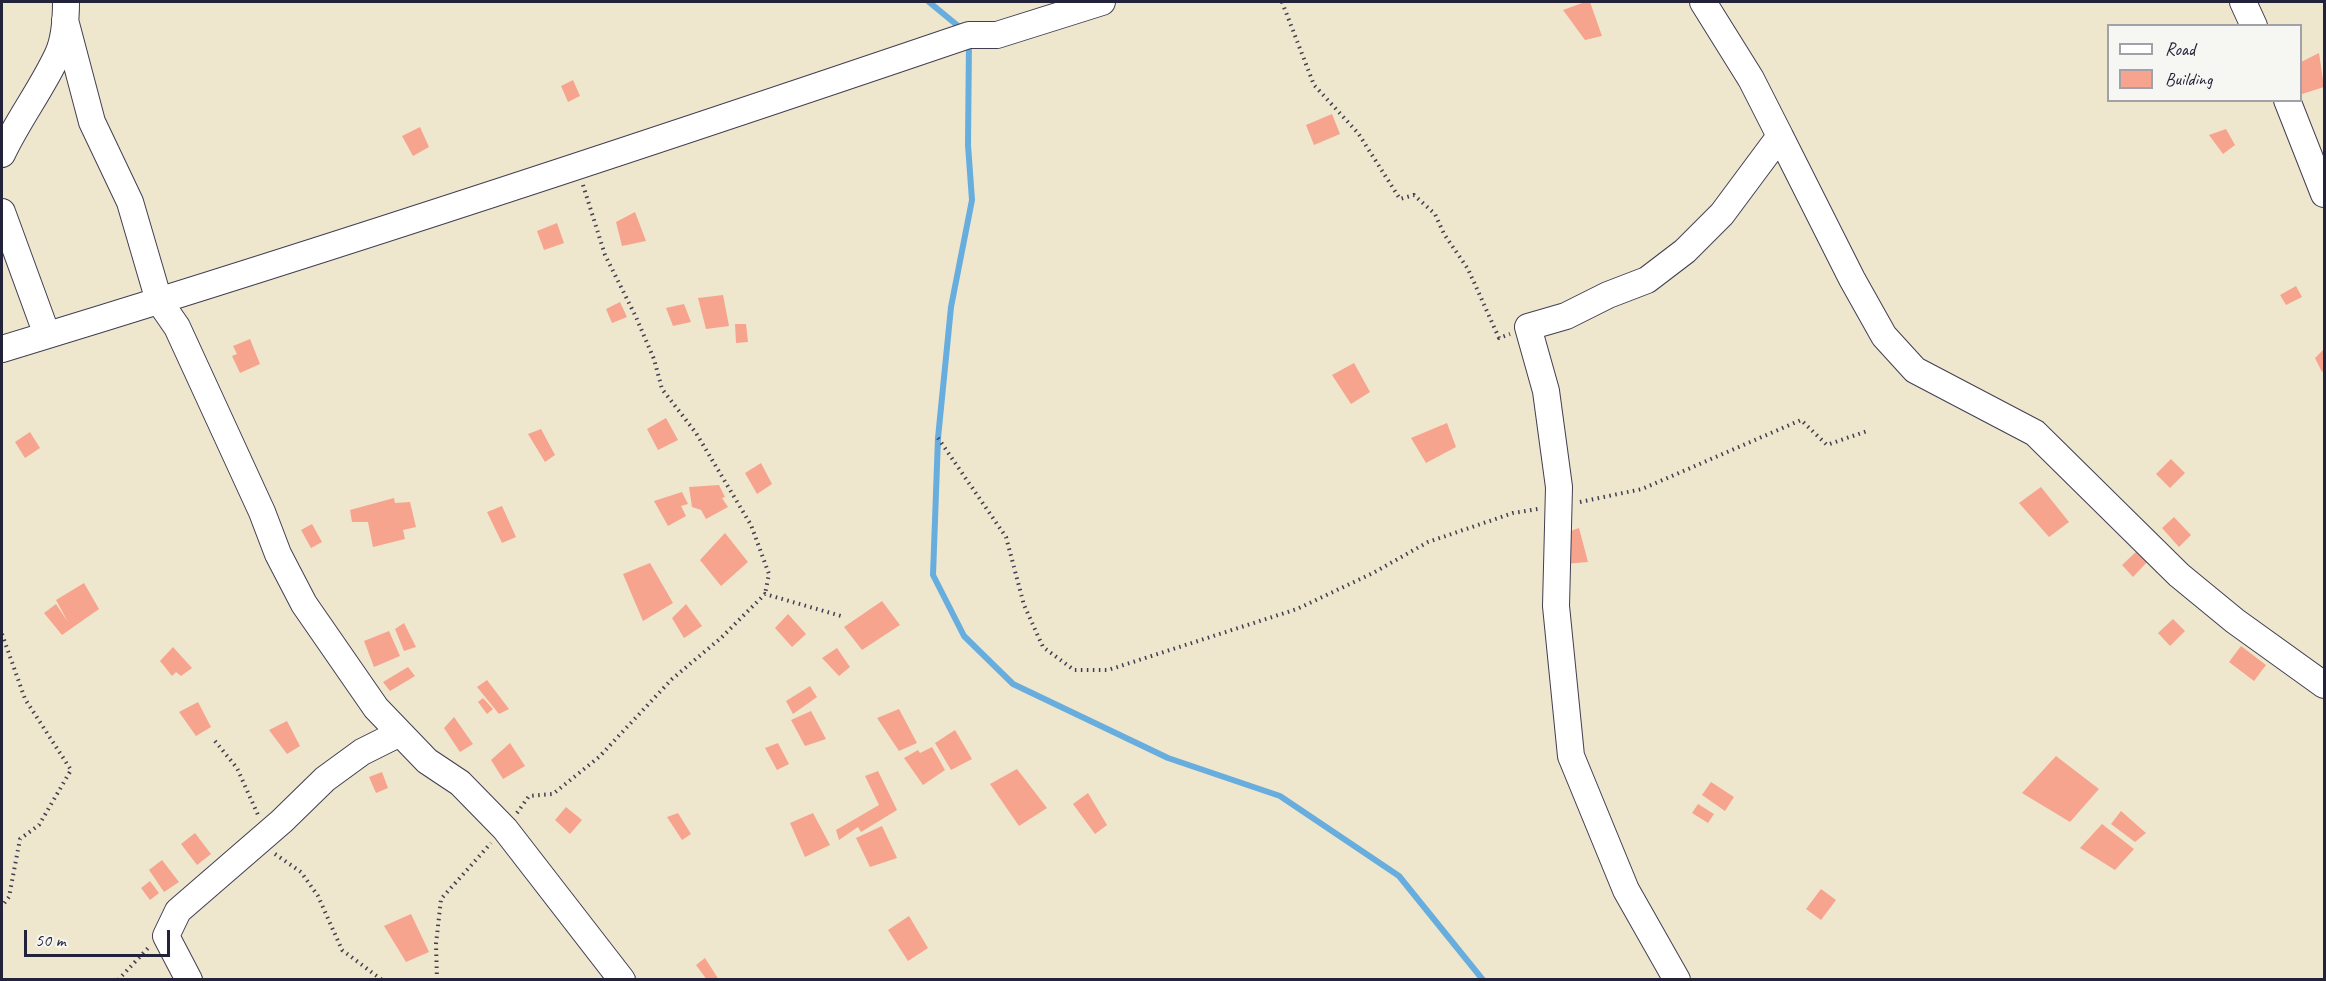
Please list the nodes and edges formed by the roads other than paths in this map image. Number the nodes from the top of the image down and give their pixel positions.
1 (1102, 2) edge
2 (1703, 2) edge
3 (2243, 2) edge
4 (66, 11) edge
5 (2253, 24) edge
6 (2288, 102) edge
7 (1780, 135) junction
8 (2, 154) edge
9 (2325, 194) edge
10 (2, 212) edge
11 (159, 301) junction
12 (47, 335) junction
13 (2, 349) edge
14 (2325, 685) edge
15 (400, 733) junction
16 (189, 980) edge
17 (622, 980) edge
18 (1677, 980) edge

1 - 11 street
2 - 7 street
3 - 5 street
4 - 8 street
4 - 11 street
6 - 9 street
7 - 14 street
7 - 18 street
10 - 12 street
11 - 12 street
11 - 15 street
12 - 13 street
15 - 16 street
15 - 17 street

